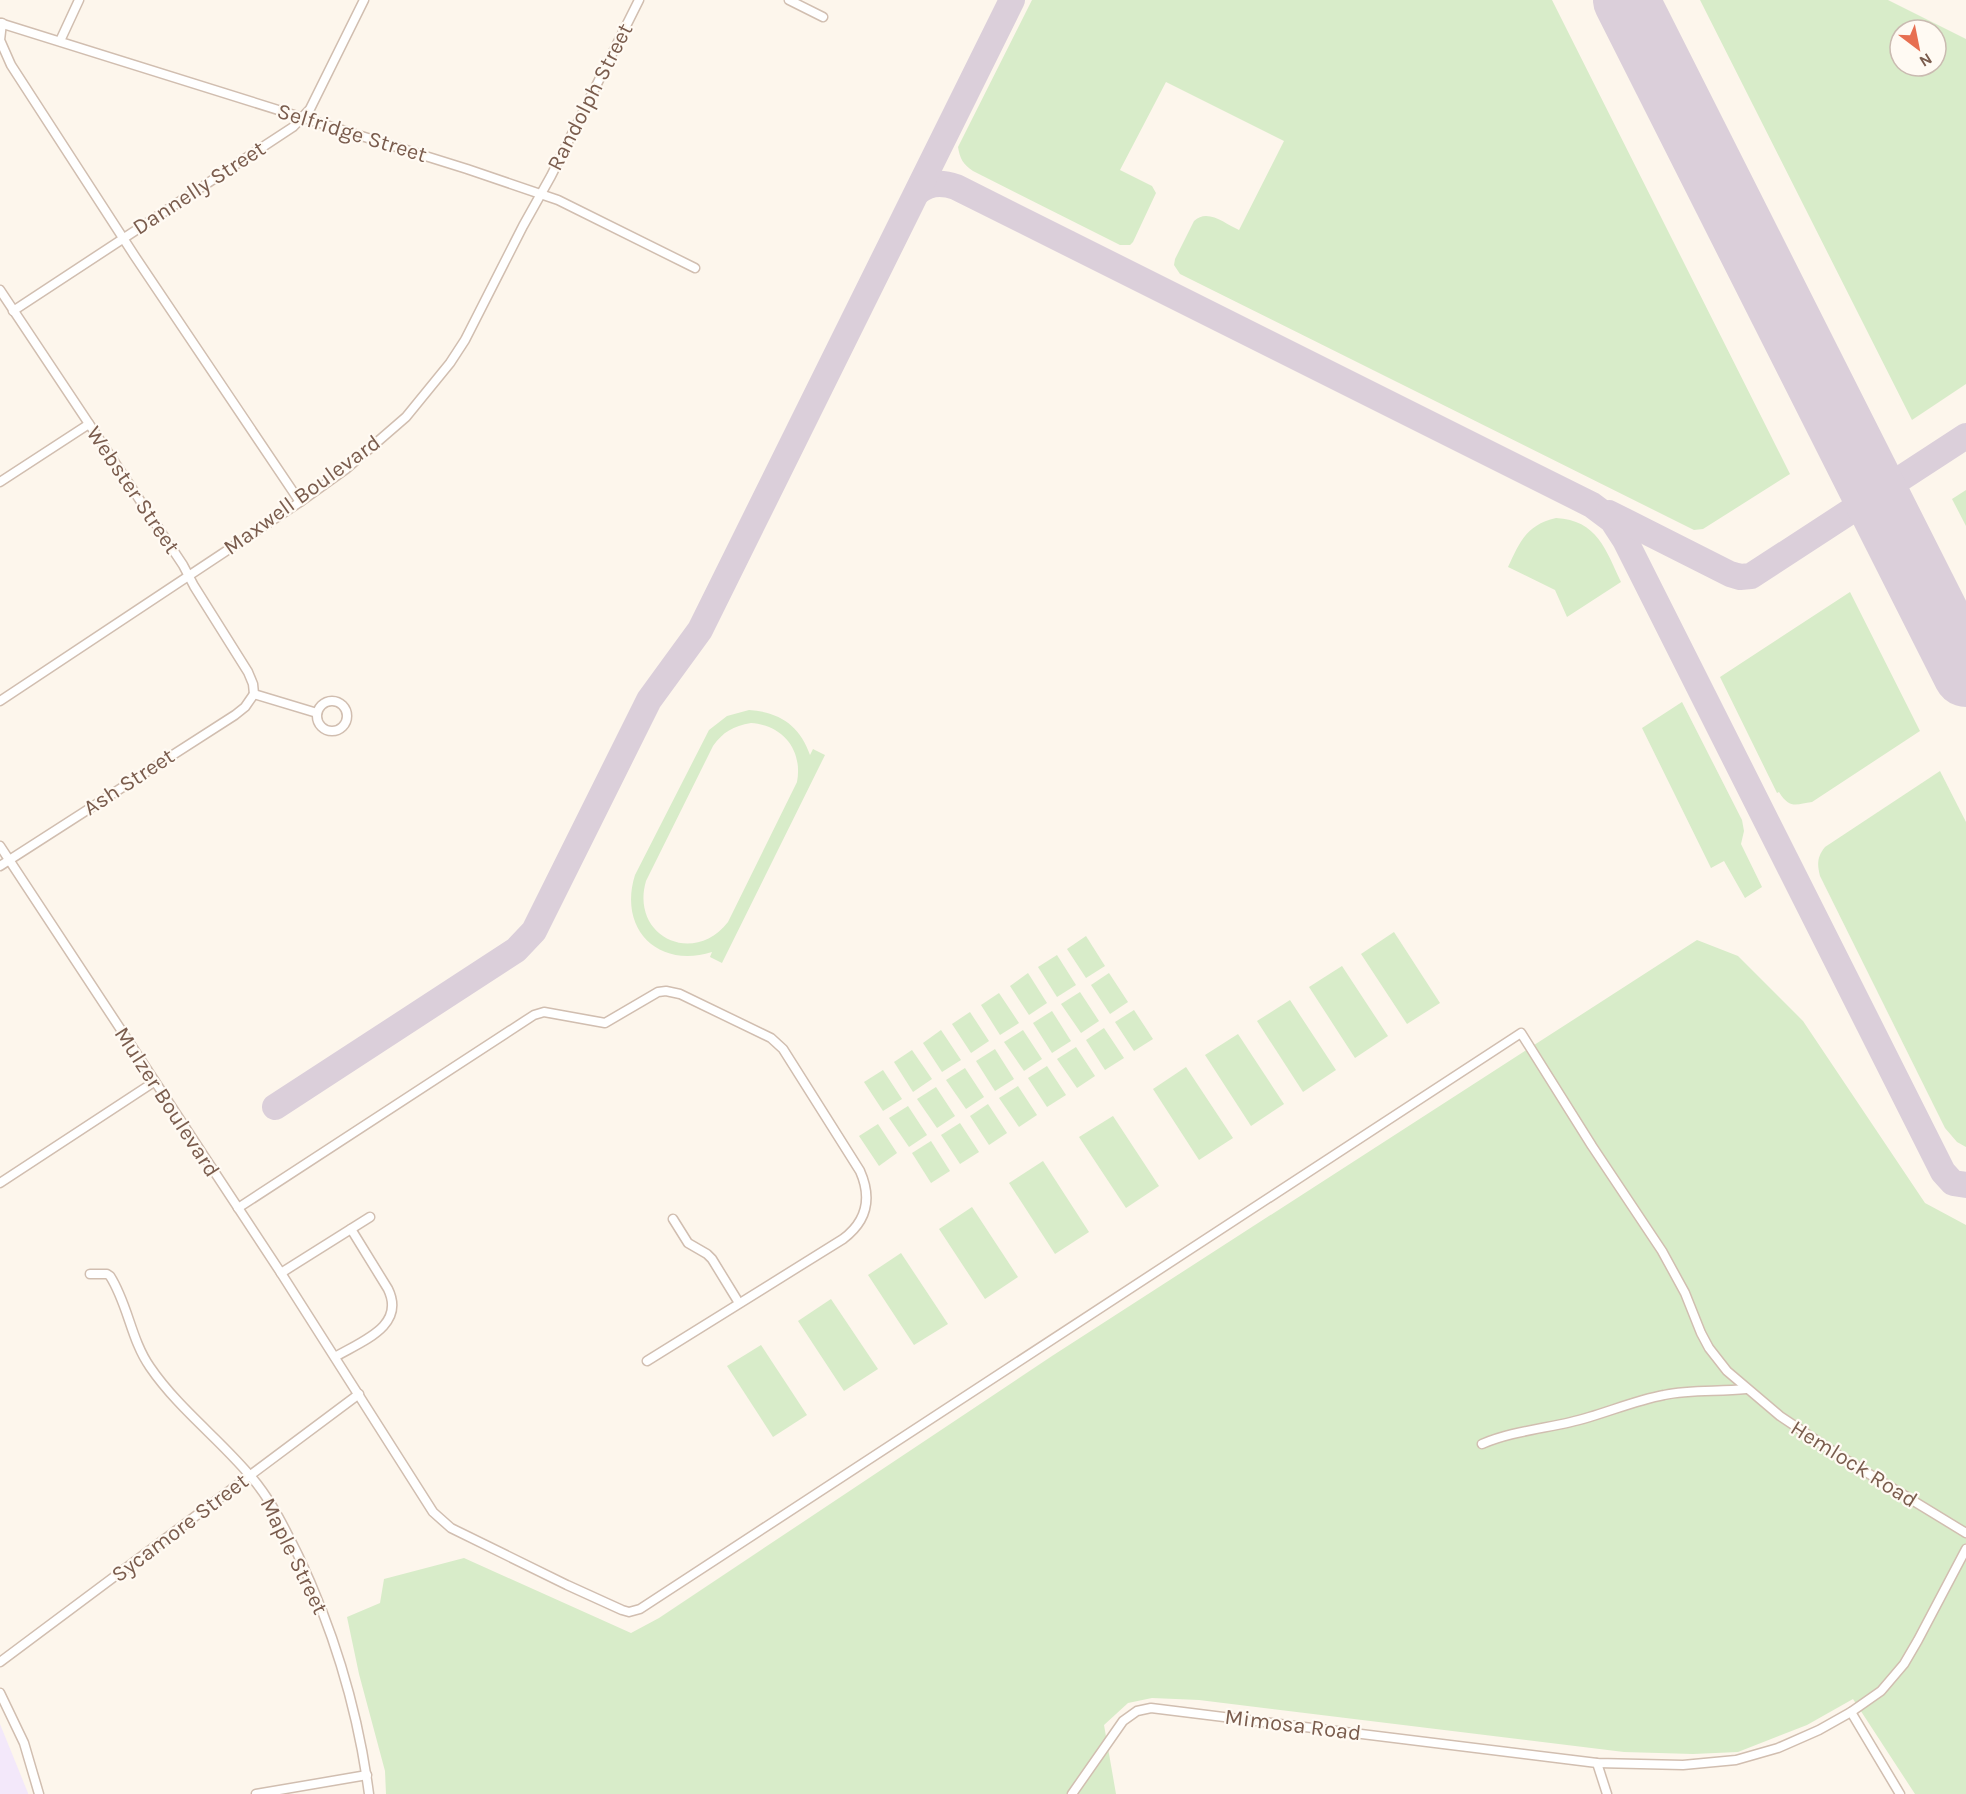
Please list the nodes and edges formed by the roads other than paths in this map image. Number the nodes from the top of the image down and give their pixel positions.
1 (79, 0) edge
2 (364, 0) edge
3 (639, 0) edge
4 (789, 0) edge
5 (823, 17) dead end
6 (1, 23) edge
7 (60, 42) junction
8 (302, 117) junction
9 (540, 194) junction
10 (123, 238) junction
11 (695, 268) dead end
12 (0, 290) edge
13 (13, 311) junction
14 (89, 424) junction
15 (0, 482) edge
16 (300, 502) junction
17 (189, 576) junction
18 (254, 694) junction
19 (0, 701) edge
20 (317, 713) dead end
21 (0, 846) edge
22 (9, 860) junction
23 (0, 866) edge
24 (154, 1082) junction
25 (0, 1183) edge
26 (238, 1208) junction
27 (370, 1217) dead end
28 (673, 1219) dead end
29 (351, 1229) junction
30 (280, 1273) junction
31 (90, 1274) dead end
32 (739, 1303) junction
33 (335, 1357) junction
34 (647, 1361) dead end
35 (1746, 1389) junction
36 (359, 1394) junction
37 (1482, 1444) dead end
38 (250, 1476) junction
39 (1966, 1533) edge
40 (1966, 1549) edge
41 (0, 1662) edge
42 (0, 1693) edge
43 (1851, 1713) junction
44 (1596, 1763) junction
45 (367, 1775) junction
46 (39, 1794) edge
47 (256, 1794) edge
48 (369, 1794) edge
49 (1072, 1794) edge
50 (1607, 1794) edge
51 (1900, 1794) edge

1 - 7 street
2 - 8 street, Dannelly Street
3 - 9 street, Randolph Street
4 - 5 street
6 - 7 street, Selfridge Street
6 - 10 street
7 - 8 street, Selfridge Street
8 - 9 street, Selfridge Street
8 - 10 street, Dannelly Street
9 - 11 street, Selfridge Street
9 - 16 street, Maxwell Boulevard
10 - 13 street, Dannelly Street
10 - 16 street
12 - 13 street, Webster Street
13 - 14 street, Webster Street
14 - 15 street
14 - 17 street, Webster Street
16 - 17 street, Maxwell Boulevard
17 - 18 street, Webster Street
17 - 19 street, Maxwell Boulevard
18 - 20 street
18 - 22 street, Ash Street
21 - 22 street, Mulzer Boulevard
22 - 23 street, Ash Street
22 - 24 street, Mulzer Boulevard
24 - 25 street
24 - 26 street, Mulzer Boulevard
26 - 30 street, Mulzer Boulevard
26 - 32 street
27 - 29 street
28 - 32 street
29 - 30 street
29 - 33 street
30 - 33 street, Mulzer Boulevard
31 - 38 street, Maple Street
32 - 34 street
33 - 36 street, Mulzer Boulevard
35 - 36 street, Hemlock Road
35 - 37 street
35 - 39 street, Hemlock Road
36 - 38 street, Sycamore Street
38 - 41 street, Sycamore Street
38 - 45 street, Maple Street
40 - 43 street, Mimosa Road
42 - 46 street
43 - 44 street, Mimosa Road
43 - 51 street
44 - 49 street, Mimosa Road
44 - 50 street
45 - 47 street
45 - 48 street, Maple Street

